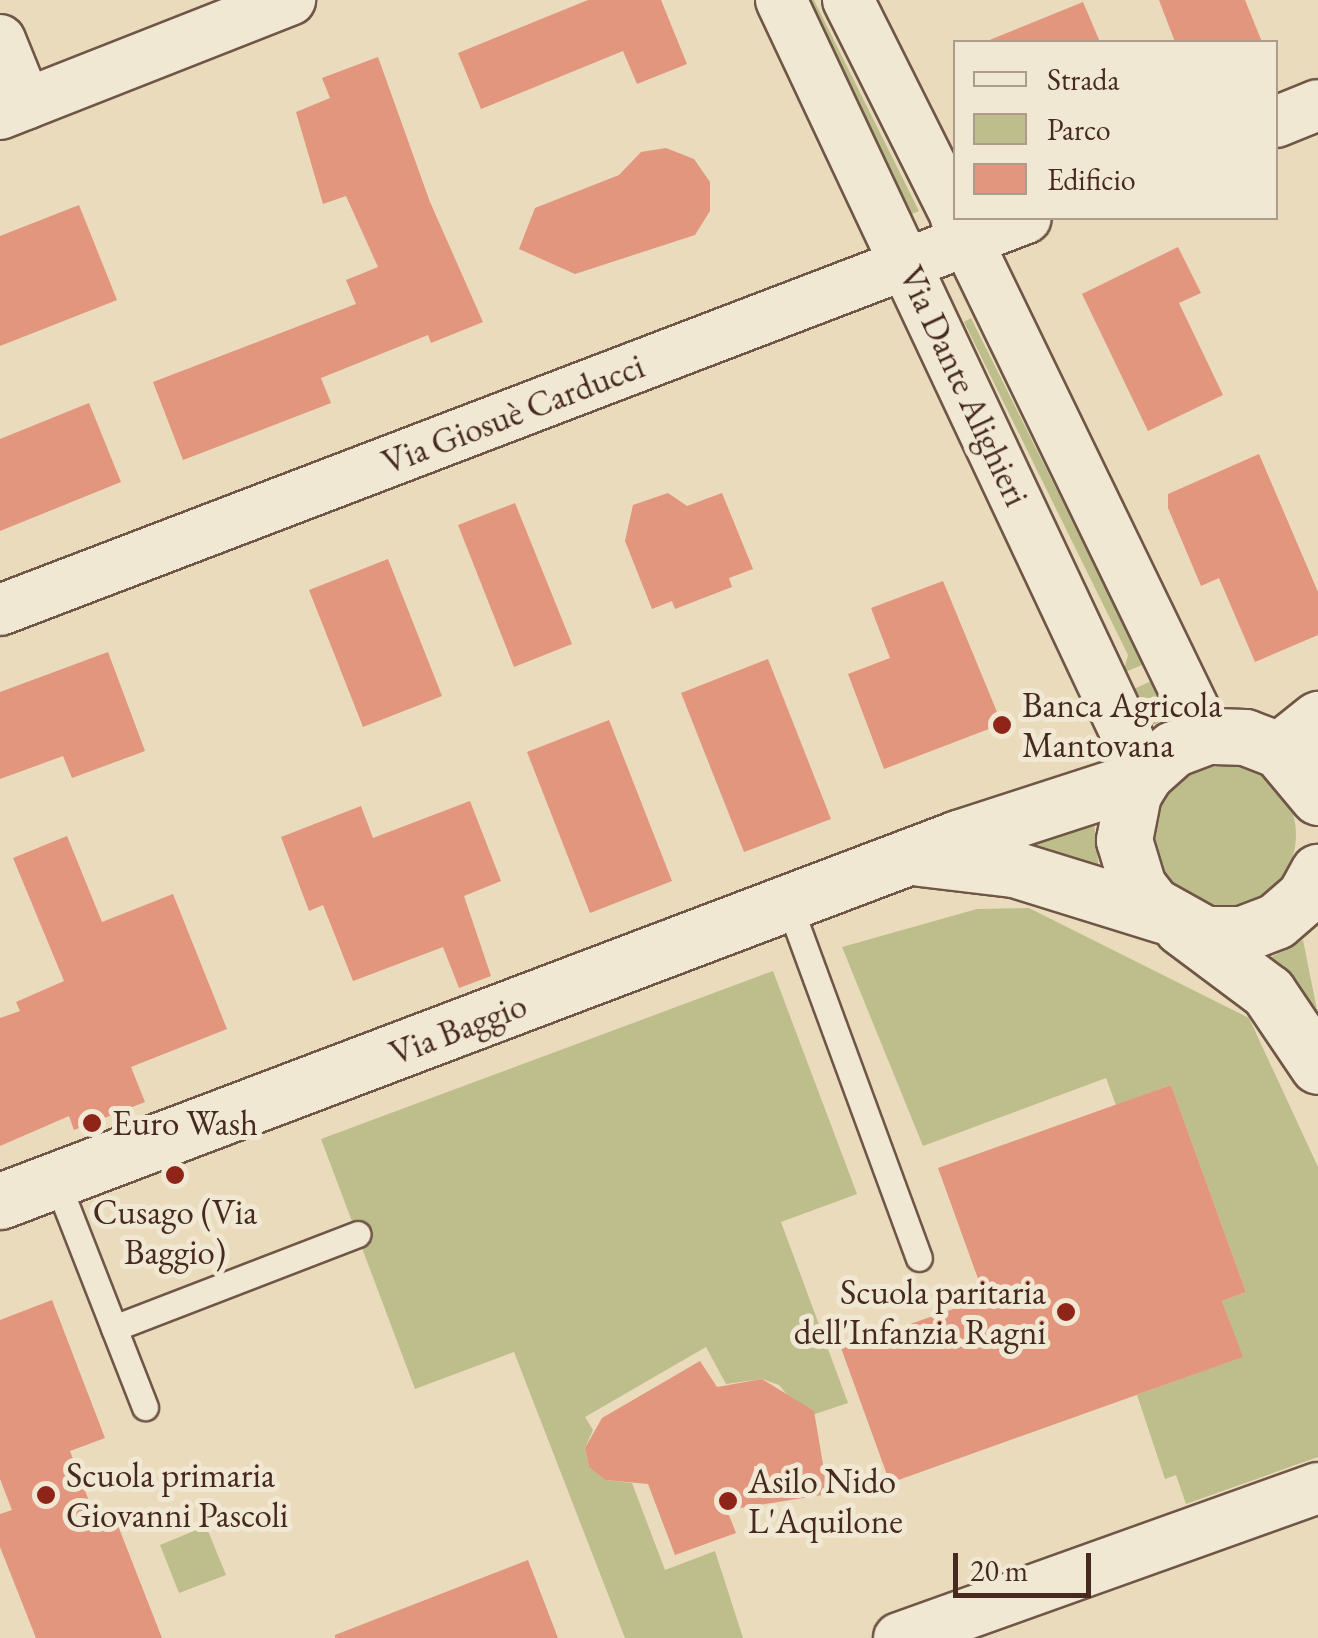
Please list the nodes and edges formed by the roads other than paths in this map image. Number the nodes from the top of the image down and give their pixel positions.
1 (290, 0) edge
2 (781, 0) edge
3 (848, 0) edge
4 (0, 40) edge
5 (1318, 105) edge
6 (13, 109) edge
7 (1278, 121) edge
8 (953, 211) edge
9 (1007, 220) edge
10 (960, 225) edge
11 (906, 263) junction
12 (0, 610) edge
13 (1299, 734) edge
14 (1208, 736) junction
15 (1144, 776) junction
16 (1318, 797) edge
17 (917, 858) junction
18 (1316, 891) edge
19 (788, 905) junction
20 (1169, 918) junction
21 (1318, 1066) edge
22 (56, 1180) junction
23 (0, 1201) edge
24 (357, 1234) dead end
25 (919, 1258) dead end
26 (114, 1328) junction
27 (145, 1407) dead end
28 (1318, 1488) edge
29 (899, 1638) edge

1 - 6 street
2 - 11 street, Via Dante Alighieri
3 - 8 street, Via Dante Alighieri
4 - 6 street
5 - 7 street
9 - 10 street, Via Giosuè Carducci
10 - 11 street, Via Giosuè Carducci
10 - 14 street, Via Dante Alighieri
11 - 12 street, Via Giosuè Carducci
11 - 15 street, Via Dante Alighieri
13 - 14 street
13 - 16 street
14 - 15 street, Via Baggio
15 - 17 street, Via Baggio
15 - 20 street
17 - 19 street, Via Baggio
17 - 20 street, Via Baggio
18 - 20 street, Via Baggio
19 - 22 street, Via Baggio
19 - 25 lane
20 - 21 street
22 - 23 street, Via Baggio
22 - 26 lane
24 - 26 lane
26 - 27 lane
28 - 29 street

